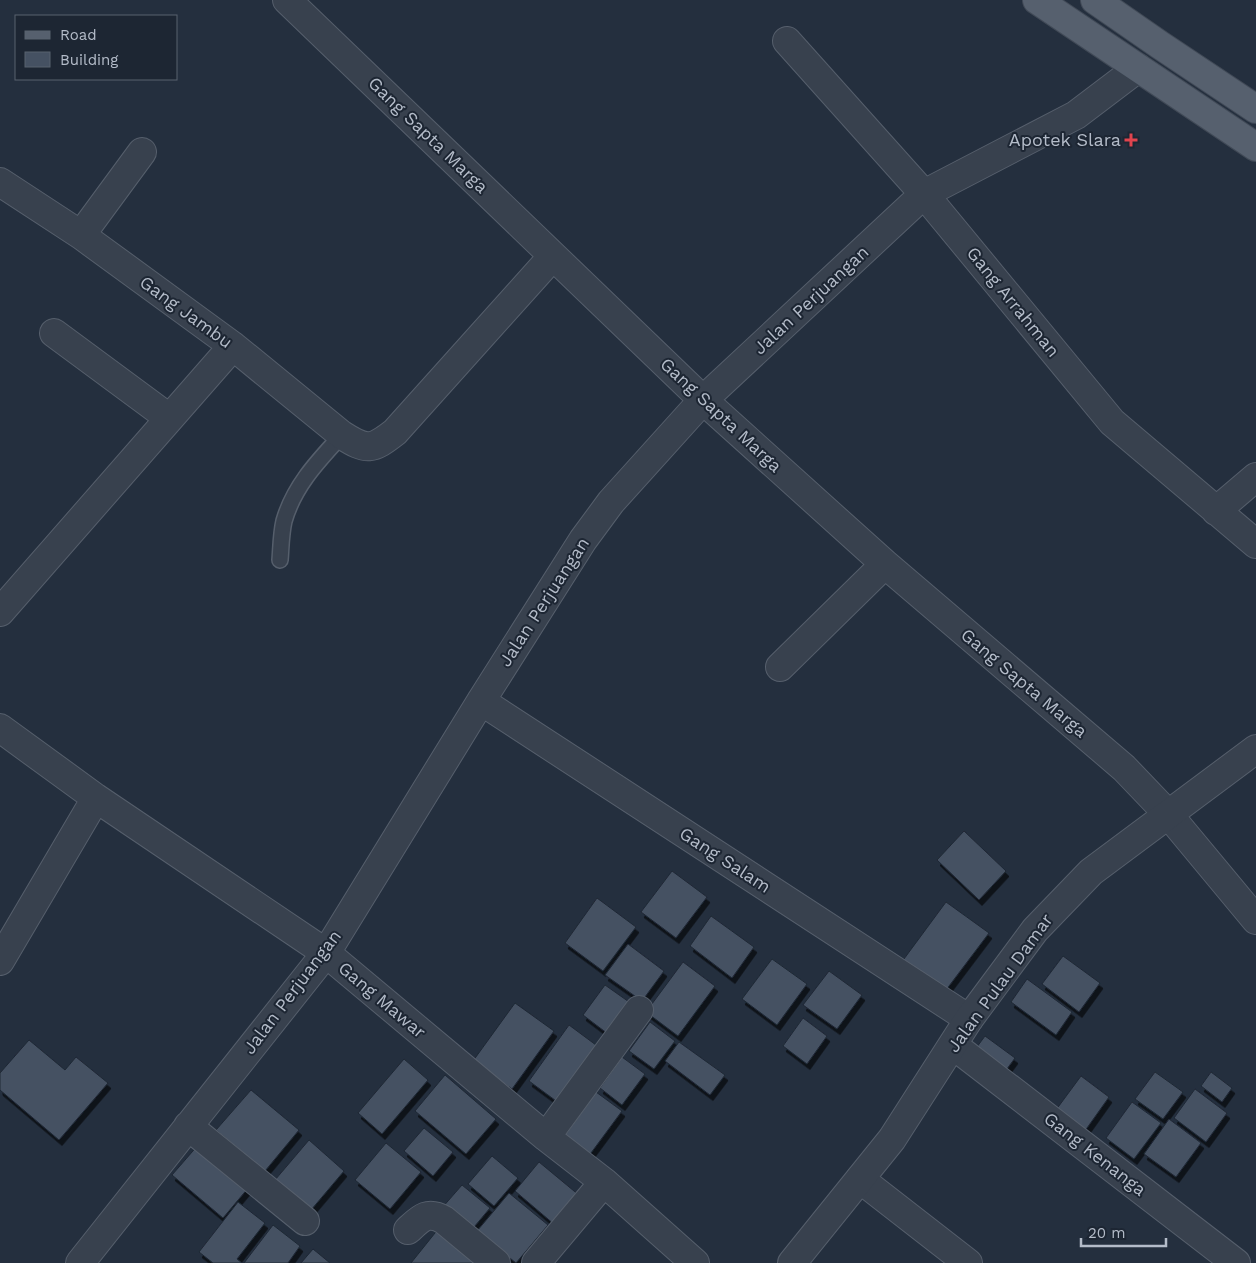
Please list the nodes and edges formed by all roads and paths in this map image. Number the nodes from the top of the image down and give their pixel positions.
1 (287, 0) edge
2 (1037, 0) edge
3 (1095, 0) edge
4 (787, 41) dead end
5 (1138, 68) junction
6 (1256, 109) edge
7 (1256, 147) edge
8 (142, 152) dead end
9 (0, 182) edge
10 (924, 194) junction
11 (81, 235) junction
12 (553, 256) junction
13 (54, 333) dead end
14 (233, 346) junction
15 (703, 400) junction
16 (169, 418) junction
17 (342, 435) junction
18 (1256, 477) edge
19 (1216, 511) junction
20 (1256, 544) edge
21 (280, 560) dead end
22 (884, 564) junction
23 (0, 612) edge
24 (780, 667) dead end
25 (481, 701) junction
26 (0, 728) edge
27 (1256, 749) edge
28 (96, 798) junction
29 (1168, 814) junction
30 (1256, 920) edge
31 (326, 953) junction
32 (0, 961) edge
33 (639, 1010) dead end
34 (969, 1019) junction
35 (953, 1045) junction
36 (188, 1126) junction
37 (546, 1137) junction
38 (860, 1179) junction
39 (604, 1182) junction
40 (305, 1221) dead end
41 (408, 1230) dead end
42 (80, 1263) edge
43 (496, 1263) edge
44 (536, 1263) edge
45 (695, 1263) edge
46 (792, 1263) edge
47 (968, 1263) edge
48 (1236, 1263) edge

1 - 12 street, Gang Sapta Marga
2 - 5 main road
3 - 6 main road
4 - 10 street, Gang Arrahman
5 - 7 main road
5 - 10 street, Jalan Perjuangan
8 - 11 street
9 - 11 street, Gang Jambu
10 - 15 street, Jalan Perjuangan
10 - 19 street, Gang Arrahman
11 - 14 street, Gang Jambu
12 - 15 street, Gang Sapta Marga
12 - 17 street, Gang Jambu
13 - 16 street
14 - 16 street
14 - 17 street, Gang Jambu
15 - 22 street, Gang Sapta Marga
15 - 25 street, Jalan Perjuangan
16 - 23 street
17 - 21 lane
18 - 19 street
19 - 20 street, Gang Arrahman
22 - 24 street
22 - 29 street, Gang Sapta Marga
25 - 31 street, Jalan Perjuangan
25 - 34 street, Gang Salam
26 - 28 street, Gang Mawar
27 - 29 street, Jalan Pulau Damar
28 - 31 street, Gang Mawar
28 - 32 street
29 - 30 street, Gang Sapta Marga
29 - 34 street, Jalan Pulau Damar
31 - 36 street, Jalan Perjuangan
31 - 37 street, Gang Mawar
33 - 37 street
34 - 35 street, Jalan Pulau Damar
35 - 38 street, Jalan Pulau Damar
35 - 48 street, Gang Kenanga
36 - 40 street
36 - 42 street, Jalan Perjuangan
37 - 39 street, Gang Mawar
38 - 46 street, Jalan Pulau Damar
38 - 47 street
39 - 44 street
39 - 45 street, Gang Mawar
41 - 43 street

